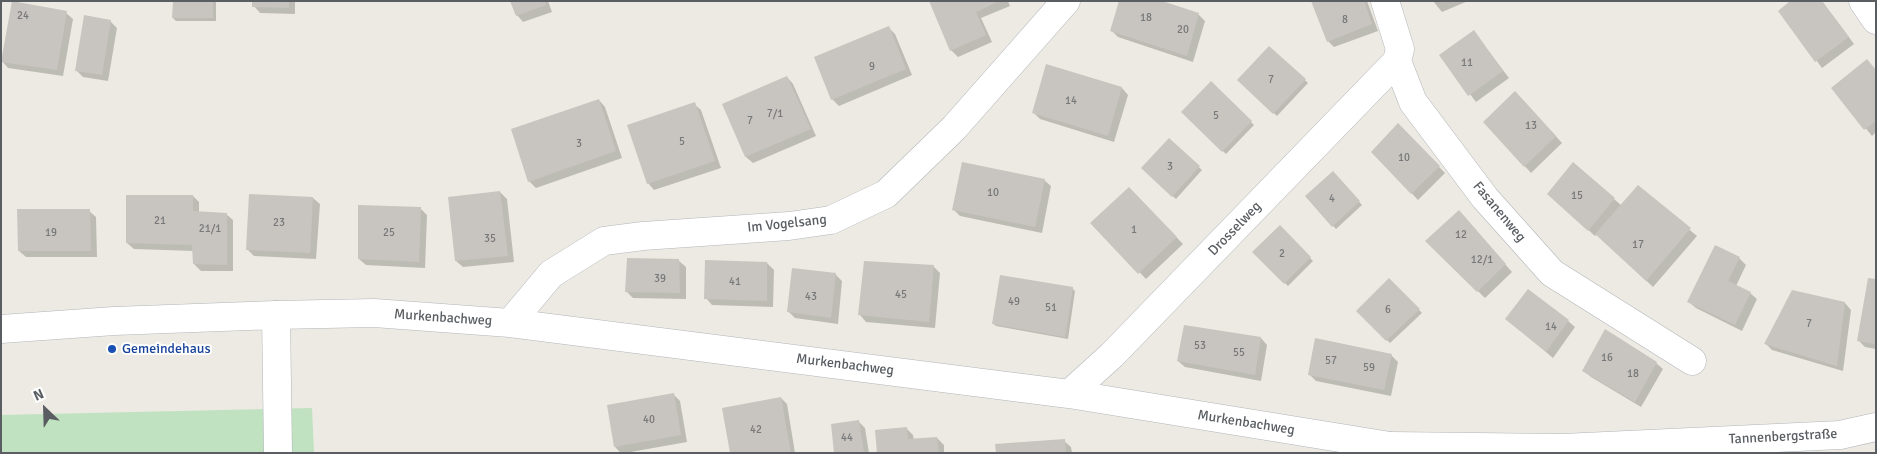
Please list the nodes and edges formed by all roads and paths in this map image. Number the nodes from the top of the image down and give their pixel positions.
1 (1066, 1) edge
2 (1385, 1) edge
3 (1863, 1) edge
4 (1876, 20) edge
5 (1398, 61) junction
6 (276, 314) junction
7 (510, 323) junction
8 (1, 329) edge
9 (1692, 362) dead end
10 (1069, 394) junction
11 (1876, 427) edge
12 (1400, 449) edge
13 (278, 453) edge

1 - 7 street, Im Vogelsang
2 - 5 street, Fasanenweg
3 - 4 street
5 - 9 street, Fasanenweg
5 - 10 street, Drosselweg
6 - 7 street, Murkenbachweg
6 - 8 street, Murkenbachweg
6 - 13 street
7 - 10 street, Murkenbachweg
10 - 12 street, Murkenbachweg
11 - 12 street, Tannenbergstraße

